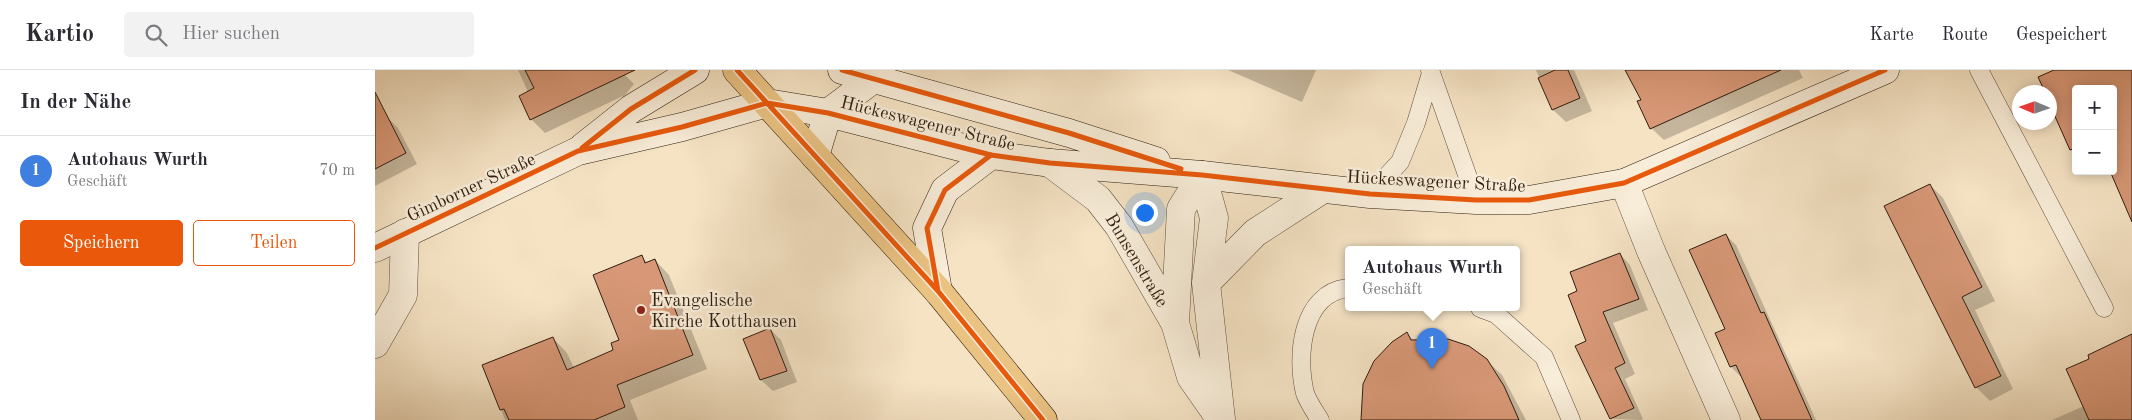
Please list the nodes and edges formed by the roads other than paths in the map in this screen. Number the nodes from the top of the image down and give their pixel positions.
1 (695, 70) edge
2 (737, 70) edge
3 (842, 70) edge
4 (1885, 70) edge
5 (1979, 70) edge
6 (1430, 72) edge
7 (872, 80) junction
8 (767, 103) junction
9 (828, 113) junction
10 (578, 151) junction
11 (991, 155) junction
12 (815, 156) junction
13 (1050, 163) junction
14 (1202, 175) junction
15 (1624, 183) junction
16 (1323, 189) junction
17 (1370, 194) junction
18 (1476, 200) junction
19 (405, 233) junction
20 (375, 248) edge
21 (1206, 283) junction
22 (1345, 288) edge
23 (938, 291) junction
24 (2105, 308) dead end
25 (1488, 311) edge
26 (1175, 323) junction
27 (375, 344) edge
28 (1043, 420) edge
29 (1221, 420) edge
30 (1320, 420) edge
31 (1571, 420) edge
32 (1726, 420) edge

1 - 10 street, Gimborner Straße
2 - 8 main road
3 - 7 street, Hückeswagener Straße
4 - 15 street, Hückeswagener Straße
5 - 24 lane
6 - 17 lane
6 - 18 lane
7 - 9 street, Hückeswagener Straße
7 - 14 street, Hückeswagener Straße
8 - 9 street, Hückeswagener Straße
8 - 10 street, Gimborner Straße
8 - 12 main road
9 - 11 street, Hückeswagener Straße
9 - 12 street, Hückeswagener Straße
10 - 19 street, Gimborner Straße
11 - 13 street, Hückeswagener Straße
11 - 23 street
12 - 23 main road
13 - 14 street, Hückeswagener Straße
13 - 26 street, Bunsenstraße
14 - 16 street, Hückeswagener Straße
14 - 21 street, Bunsenstraße
14 - 26 street, Bunsenstraße
15 - 18 street, Hückeswagener Straße
15 - 32 street
16 - 17 street, Hückeswagener Straße
16 - 21 street
17 - 18 street, Hückeswagener Straße
19 - 20 street, Gimborner Straße
19 - 27 street
21 - 29 street, Bunsenstraße
22 - 30 lane
23 - 28 main road
25 - 31 lane
26 - 29 street, Bunsenstraße

